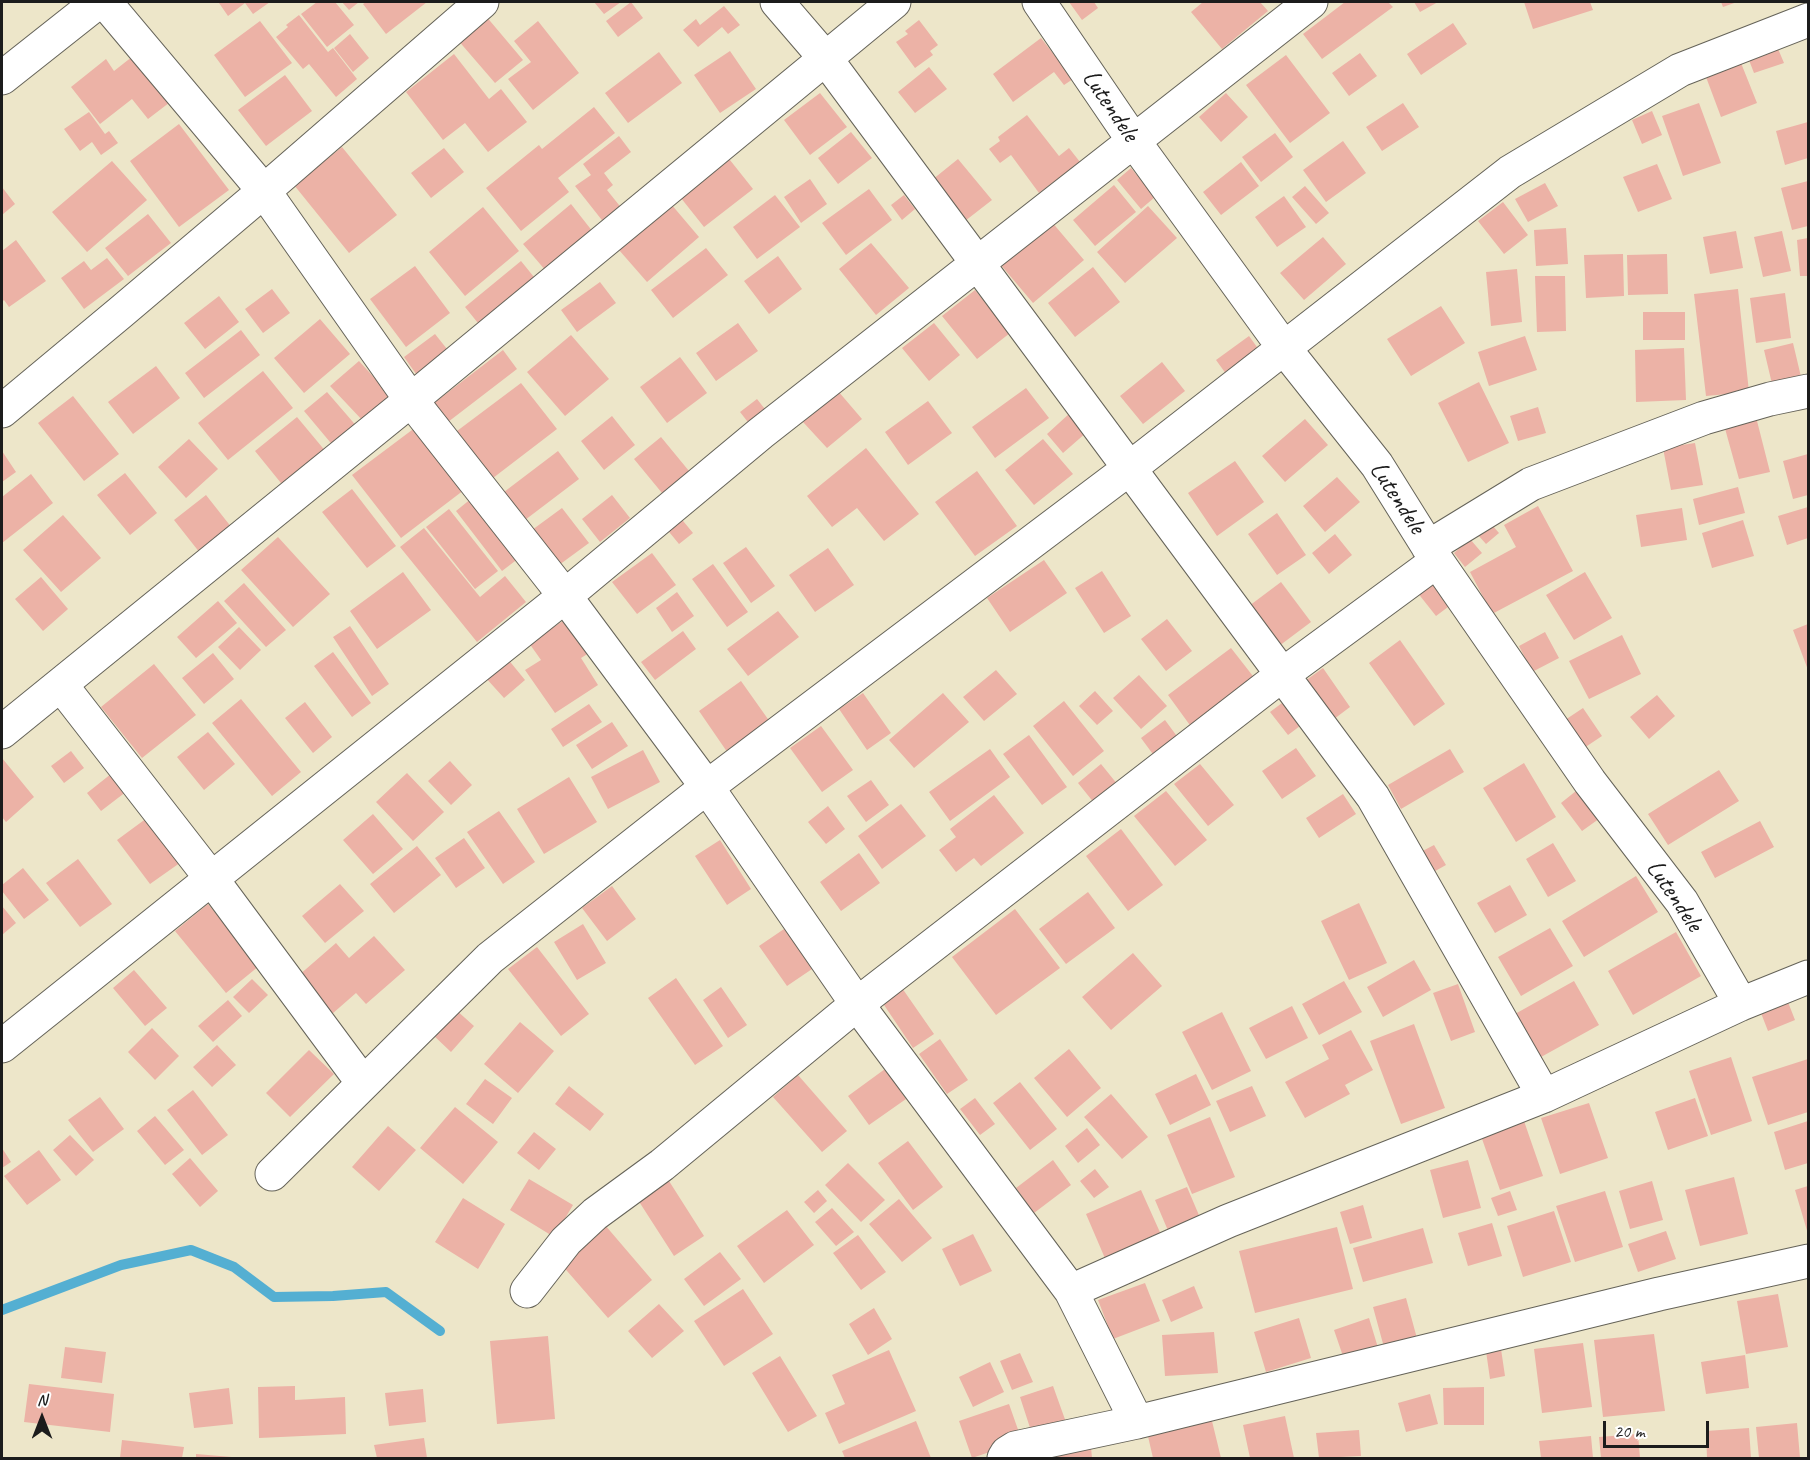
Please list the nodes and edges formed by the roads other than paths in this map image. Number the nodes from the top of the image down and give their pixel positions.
1 (98, 2) edge
2 (105, 2) edge
3 (482, 2) edge
4 (777, 2) edge
5 (894, 2) edge
6 (1039, 2) edge
7 (1311, 2) edge
8 (1809, 20) edge
9 (826, 59) junction
10 (2, 78) edge
11 (1132, 140) junction
12 (264, 191) junction
13 (978, 264) junction
14 (1284, 348) junction
15 (1809, 391) edge
16 (411, 400) junction
17 (2, 411) edge
18 (1130, 468) junction
19 (1433, 554) junction
20 (565, 596) junction
21 (1282, 675) junction
22 (61, 685) junction
23 (2, 732) edge
24 (707, 787) junction
25 (211, 878) junction
26 (1809, 977) edge
27 (857, 1004) junction
28 (1741, 1004) junction
29 (2, 1046) edge
30 (363, 1083) junction
31 (1544, 1096) junction
32 (272, 1174) dead end
33 (1809, 1261) edge
34 (527, 1291) dead end
35 (1071, 1292) junction
36 (1137, 1422) junction
37 (1004, 1458) edge

1 - 10 street
2 - 12 street
3 - 12 street
4 - 9 street
5 - 9 street
6 - 11 street, Lutendele
7 - 11 street
8 - 14 street
9 - 13 street
9 - 16 street
11 - 13 street
11 - 14 street, Lutendele
12 - 16 street
12 - 17 street
13 - 18 street
13 - 20 street
14 - 18 street
14 - 19 street, Lutendele
15 - 19 street
16 - 20 street
16 - 22 street
18 - 21 street
18 - 24 street
19 - 21 street
19 - 28 street, Lutendele
20 - 24 street
20 - 25 street
21 - 27 street
21 - 31 street
22 - 23 street
22 - 25 street
24 - 27 street
24 - 30 street
25 - 29 street
25 - 30 street
26 - 28 street
27 - 34 street
27 - 35 street
28 - 31 street
30 - 32 street
31 - 35 street
33 - 36 street
35 - 36 street
36 - 37 street

